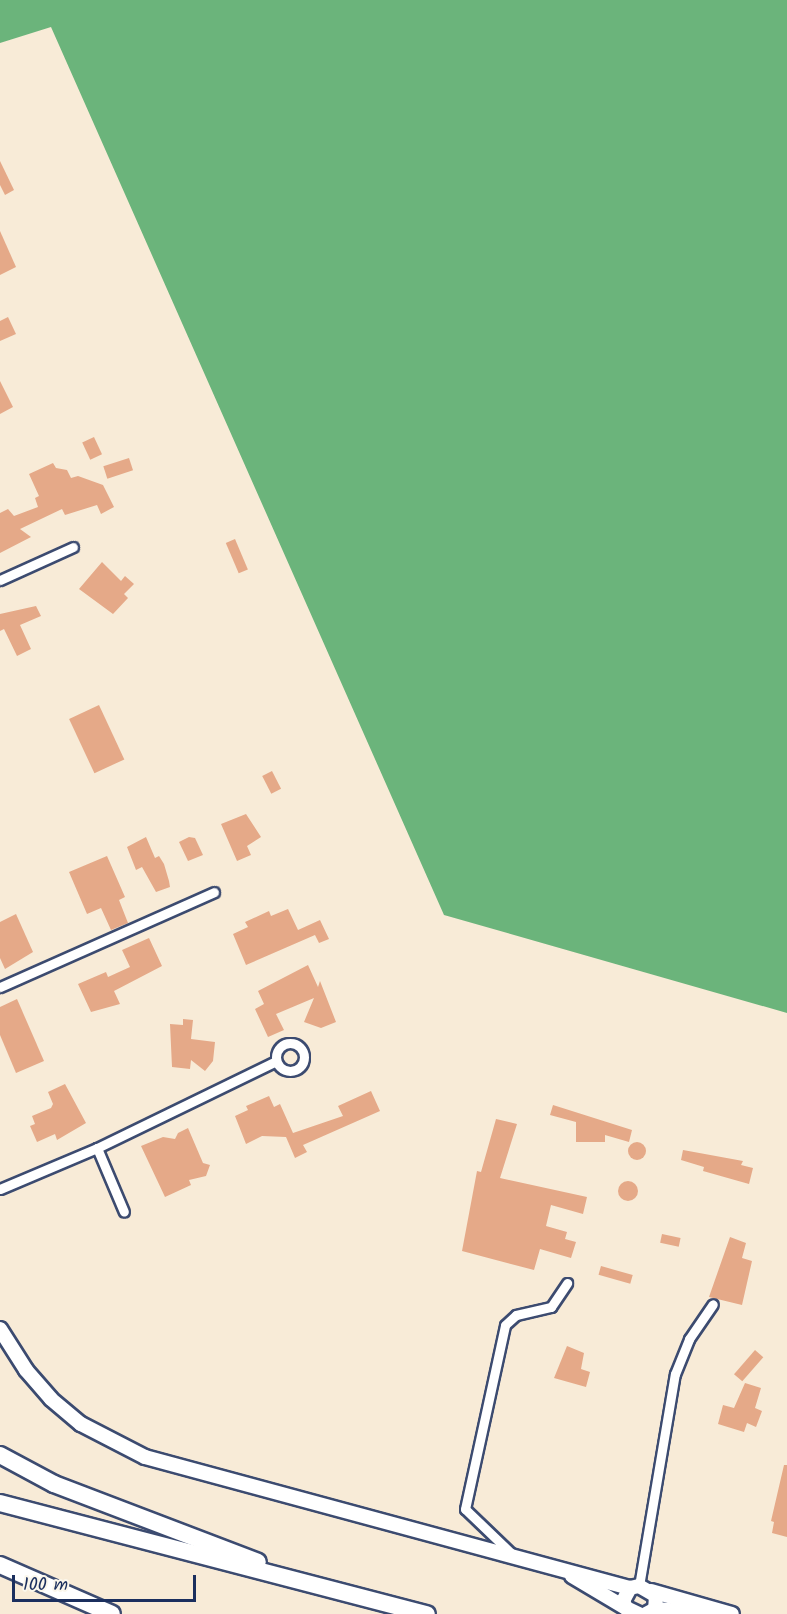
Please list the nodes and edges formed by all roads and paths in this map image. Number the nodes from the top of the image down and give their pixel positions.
1 (73, 547) dead end
2 (0, 580) edge
3 (214, 892) dead end
4 (0, 987) edge
5 (276, 1061) dead end
6 (97, 1148) junction
7 (0, 1189) edge
8 (124, 1212) dead end
9 (567, 1283) dead end
10 (713, 1304) dead end
11 (0, 1329) edge
12 (0, 1455) edge
13 (0, 1503) edge
14 (516, 1558) junction
15 (0, 1565) edge
16 (560, 1568) junction
17 (288, 1577) junction
18 (640, 1588) junction
19 (633, 1611) edge
20 (650, 1611) edge
21 (729, 1613) edge
22 (112, 1614) edge
23 (427, 1614) edge

1 - 2 street
3 - 4 street
5 - 6 street
6 - 7 street
6 - 8 street
9 - 14 street
10 - 18 street
11 - 14 main road
12 - 17 highway
13 - 17 highway
14 - 16 main road
15 - 22 highway
16 - 18 main road
16 - 19 main road
17 - 23 highway
18 - 19 main road
18 - 20 main road
18 - 21 main road
20 - 21 main road

